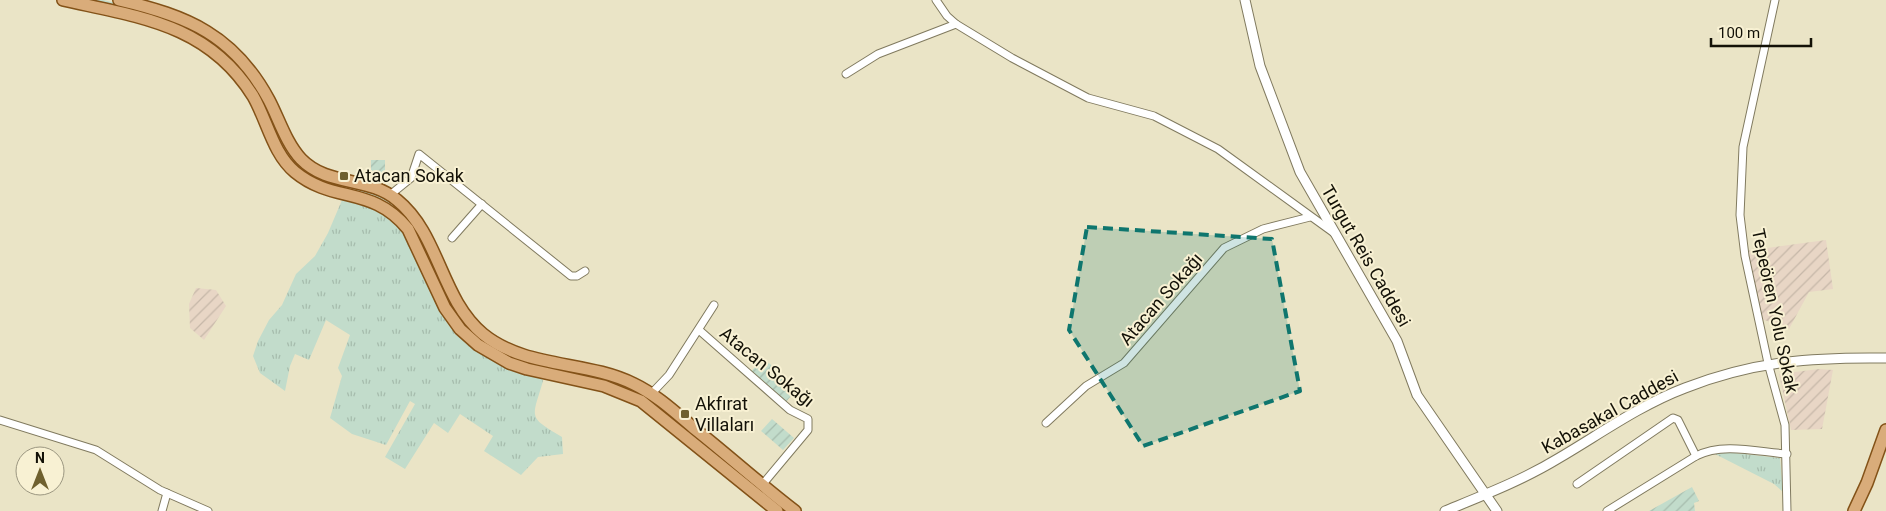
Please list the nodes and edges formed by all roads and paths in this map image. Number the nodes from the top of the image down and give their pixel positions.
1 (63, 0) edge
2 (119, 0) edge
3 (936, 0) edge
4 (1245, 0) edge
5 (1775, 0) edge
6 (956, 24) junction
7 (846, 74) dead end
8 (390, 195) junction
9 (482, 204) junction
10 (1310, 216) junction
11 (1336, 234) junction
12 (452, 238) dead end
13 (584, 271) dead end
14 (714, 305) dead end
15 (699, 330) junction
16 (1886, 358) edge
17 (1768, 363) junction
18 (651, 394) junction
19 (0, 420) edge
20 (1046, 423) dead end
21 (1886, 430) edge
22 (1787, 454) junction
23 (1696, 456) junction
24 (1577, 484) dead end
25 (762, 485) junction
26 (167, 493) junction
27 (1486, 494) junction
28 (162, 511) edge
29 (208, 511) edge
30 (777, 511) edge
31 (796, 511) edge
32 (1445, 511) edge
33 (1496, 511) edge
34 (1607, 511) edge
35 (1787, 511) edge
36 (1854, 511) edge

1 - 30 main road
2 - 8 main road
3 - 6 street
4 - 11 street, Turgut Reis Caddesi
5 - 17 street, Tepeören Yolu Sokak
6 - 7 street
6 - 10 street
8 - 9 street
8 - 18 main road
9 - 12 street
9 - 13 street
10 - 11 street
10 - 20 street, Atacan Sokağı
11 - 27 street, Turgut Reis Caddesi
14 - 15 street
15 - 18 street
15 - 25 street, Atacan Sokağı
16 - 17 street, Kabasakal Caddesi
17 - 22 street, Tepeören Yolu Sokak
17 - 27 street, Kabasakal Caddesi
18 - 25 main road
19 - 26 street
21 - 36 main road
22 - 23 street
22 - 35 street, Tepeören Yolu Sokak
23 - 24 street
23 - 34 street
25 - 31 main road
26 - 28 street
26 - 29 street
27 - 32 street, Kabasakal Caddesi
27 - 33 street, Turgut Reis Caddesi

